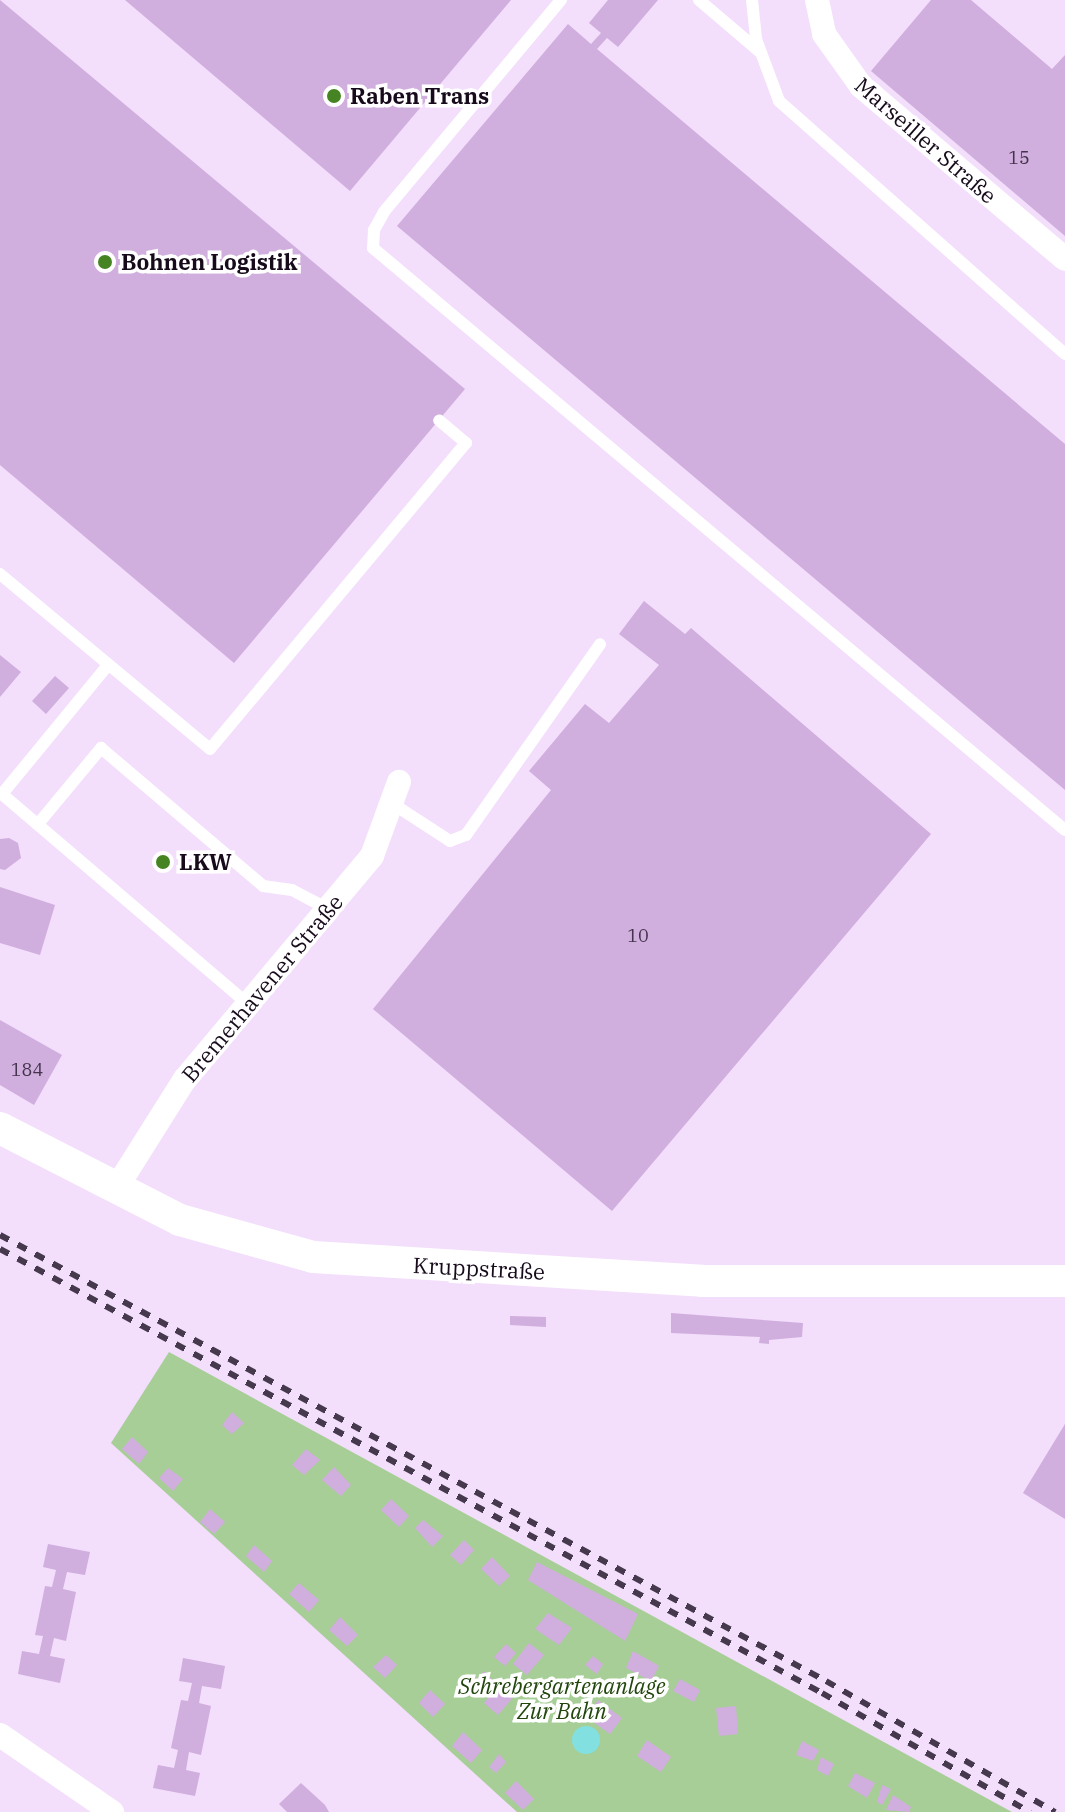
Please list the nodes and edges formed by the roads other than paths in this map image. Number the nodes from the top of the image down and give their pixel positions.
1 (561, 0) edge
2 (699, 0) edge
3 (752, 0) edge
4 (817, 0) edge
5 (760, 52) junction
6 (1065, 259) edge
7 (1065, 354) edge
8 (439, 420) dead end
9 (0, 574) edge
10 (600, 644) dead end
11 (108, 665) junction
12 (396, 793) joint
13 (38, 824) junction
14 (1065, 830) edge
15 (328, 909) junction
16 (248, 1004) junction
17 (0, 1128) edge
18 (115, 1190) junction
19 (987, 1281) junction
20 (1065, 1281) edge
21 (1065, 1296) edge
22 (0, 1735) edge
23 (112, 1812) edge

1 - 14 lane
2 - 5 lane
3 - 5 lane
4 - 6 street, Marseiller Straße
5 - 7 lane
8 - 11 lane
9 - 11 lane
10 - 12 lane
11 - 13 lane
12 - 15 street, Bremerhavener Straße
13 - 15 lane
13 - 16 lane
15 - 16 street, Bremerhavener Straße
16 - 18 street, Bremerhavener Straße
17 - 18 street, Kruppstraße
18 - 19 street, Kruppstraße
19 - 20 street, Kruppstraße
19 - 21 street, Kruppstraße
22 - 23 street

